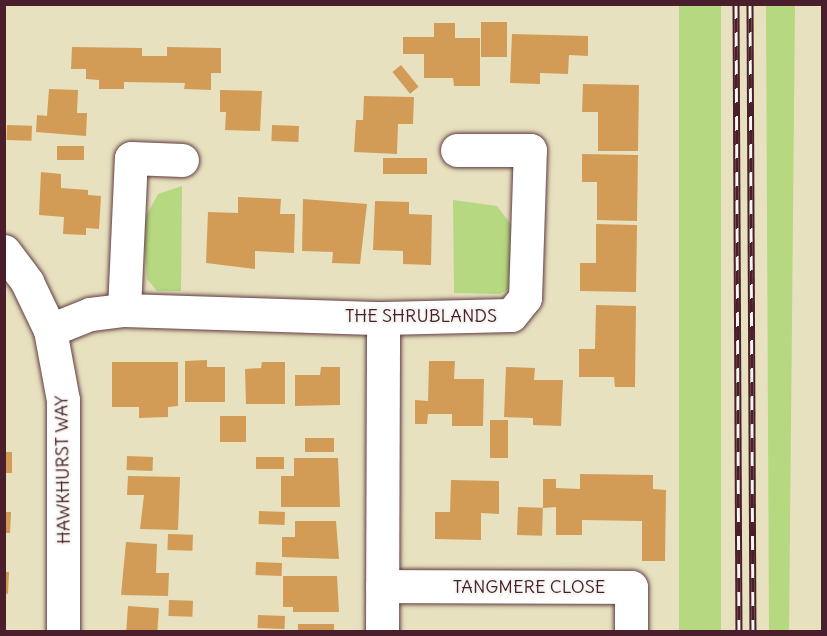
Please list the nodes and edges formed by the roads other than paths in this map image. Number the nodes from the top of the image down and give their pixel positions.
1 (457, 150) dead end
2 (182, 160) dead end
3 (4, 251) edge
4 (124, 310) junction
5 (383, 318) junction
6 (50, 330) junction
7 (382, 586) junction
8 (63, 632) edge
9 (382, 632) edge
10 (631, 632) edge

1 - 5 street, THE SHRUBLANDS
2 - 4 street
3 - 6 street, HAWKHURST WAY
4 - 5 street, THE SHRUBLANDS
4 - 6 street, THE SHRUBLANDS
5 - 7 street
6 - 8 street, HAWKHURST WAY
7 - 9 street
7 - 10 street, TANGMERE CLOSE

